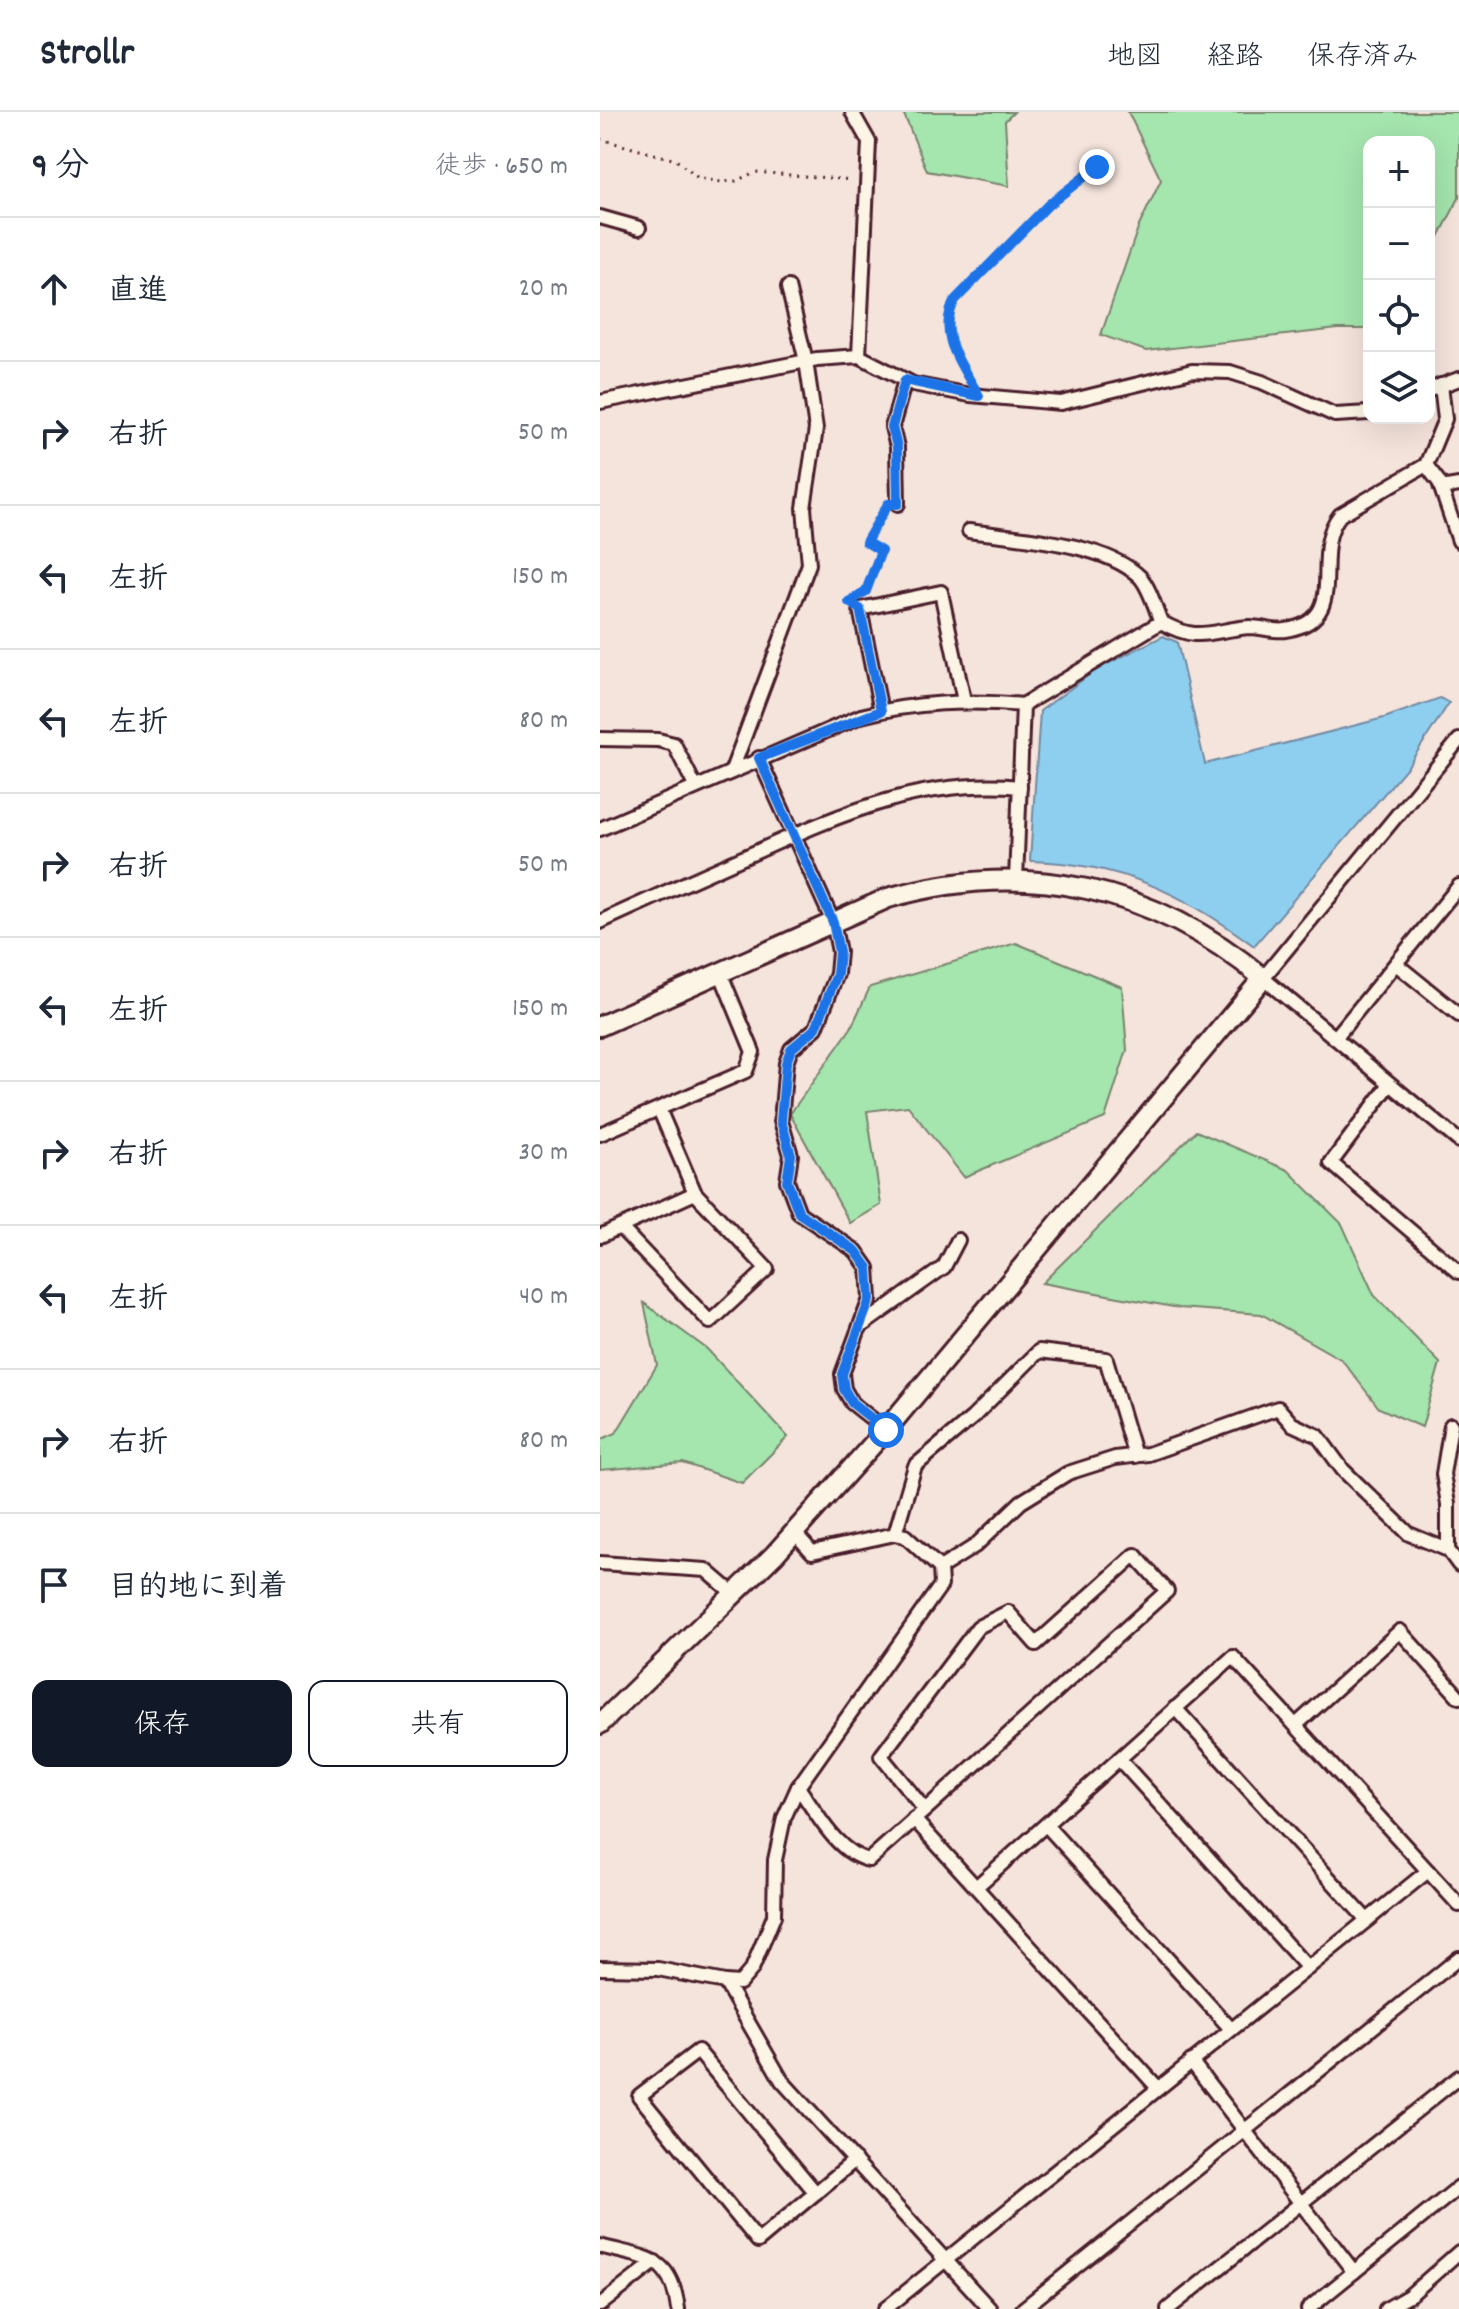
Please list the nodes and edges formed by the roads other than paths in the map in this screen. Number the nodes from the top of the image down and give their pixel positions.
1 (852, 112) edge
2 (600, 217) edge
3 (639, 228) dead end
4 (788, 287) dead end
5 (859, 356) junction
6 (806, 361) junction
7 (1459, 372) edge
8 (905, 380) junction
9 (1444, 384) edge
10 (600, 402) edge
11 (1363, 413) edge
12 (1426, 465) junction
13 (1459, 485) edge
14 (1441, 488) junction
15 (898, 504) road end
16 (969, 531) dead end
17 (1459, 541) edge
18 (1161, 622) junction
19 (964, 701) junction
20 (1023, 705) junction
21 (881, 711) junction
22 (600, 739) edge
23 (1459, 740) edge
24 (759, 758) junction
25 (732, 770) junction
26 (695, 786) junction
27 (1020, 787) junction
28 (600, 829) edge
29 (793, 835) junction
30 (1016, 880) junction
31 (1459, 886) edge
32 (600, 922) edge
33 (833, 922) junction
34 (1396, 964) junction
35 (720, 972) junction
36 (1263, 978) junction
37 (1459, 1015) edge
38 (600, 1026) edge
39 (1335, 1038) junction
40 (1390, 1084) junction
41 (659, 1109) junction
42 (600, 1134) edge
43 (1459, 1141) edge
44 (695, 1193) junction
45 (620, 1227) junction
46 (600, 1236) edge
47 (958, 1240) dead end
48 (1459, 1272) edge
49 (860, 1327) junction
50 (1451, 1425) dead end
51 (886, 1430) junction
52 (1135, 1456) junction
53 (794, 1532) junction
54 (895, 1534) junction
55 (1448, 1550) junction
56 (600, 1563) edge
57 (1459, 1565) edge
58 (940, 1568) junction
59 (734, 1594) junction
60 (1459, 1697) edge
61 (1175, 1708) junction
62 (600, 1724) edge
63 (1296, 1725) junction
64 (1119, 1759) junction
65 (798, 1787) junction
66 (920, 1814) junction
67 (1046, 1825) junction
68 (1428, 1871) junction
69 (976, 1887) junction
70 (1459, 1905) edge
71 (1367, 1920) junction
72 (1459, 1958) edge
73 (600, 1968) edge
74 (1308, 1968) junction
75 (725, 1982) junction
76 (1231, 2029) junction
77 (1191, 2061) junction
78 (1459, 2077) edge
79 (1158, 2088) junction
80 (1245, 2130) junction
81 (855, 2160) junction
82 (1459, 2187) edge
83 (816, 2193) junction
84 (1301, 2203) junction
85 (600, 2246) edge
86 (1459, 2252) edge
87 (946, 2260) junction
88 (655, 2262) junction
89 (1354, 2272) junction
90 (600, 2305) edge
91 (678, 2309) edge
92 (885, 2309) edge
93 (990, 2309) edge
94 (1023, 2309) edge
95 (1168, 2309) edge
96 (1308, 2309) edge
97 (1386, 2309) edge

1 - 5 street
2 - 3 street
4 - 6 street
5 - 6 street
5 - 8 street
6 - 10 street
6 - 25 street
7 - 9 street
8 - 11 street
8 - 15 street
9 - 12 street
12 - 14 street
12 - 18 street
13 - 14 street
14 - 17 street
16 - 18 street
18 - 20 street
19 - 20 street
19 - 21 street
19 - 21 street
20 - 27 street
21 - 24 street
22 - 26 street
23 - 36 street
24 - 25 street
24 - 29 street
25 - 26 street
26 - 28 street
27 - 29 street
27 - 30 street
29 - 32 street
29 - 33 street
30 - 33 street
30 - 36 street
31 - 34 street
33 - 35 street
33 - 49 street
34 - 37 street
34 - 39 street
35 - 38 street
35 - 41 street
36 - 39 street
36 - 51 street
39 - 40 street
40 - 43 street
40 - 48 street
41 - 42 street
41 - 44 street
44 - 45 street
44 - 45 street
45 - 46 street
47 - 49 street
49 - 51 street
50 - 55 street
51 - 53 street
52 - 54 street
52 - 55 street
52 - 58 street
53 - 54 street
53 - 59 street
54 - 58 street
55 - 57 street
56 - 59 street
58 - 65 street
59 - 62 street
60 - 63 street
61 - 63 street
61 - 64 street
61 - 71 street
63 - 68 street
64 - 67 street
64 - 74 street
65 - 66 street
65 - 75 street
66 - 66 street
66 - 69 street
67 - 69 street
67 - 76 street
68 - 70 street
68 - 71 street
69 - 79 street
71 - 74 street
72 - 80 street
73 - 75 street
74 - 76 street
75 - 81 street
76 - 77 street
77 - 79 street
77 - 80 street
78 - 84 street
79 - 87 street
80 - 84 street
80 - 94 street
81 - 83 street
81 - 87 street
82 - 89 street
83 - 83 street
84 - 89 street
84 - 95 street
85 - 88 street
86 - 97 street
87 - 92 street
87 - 93 street
88 - 90 street
88 - 91 street
89 - 96 street

